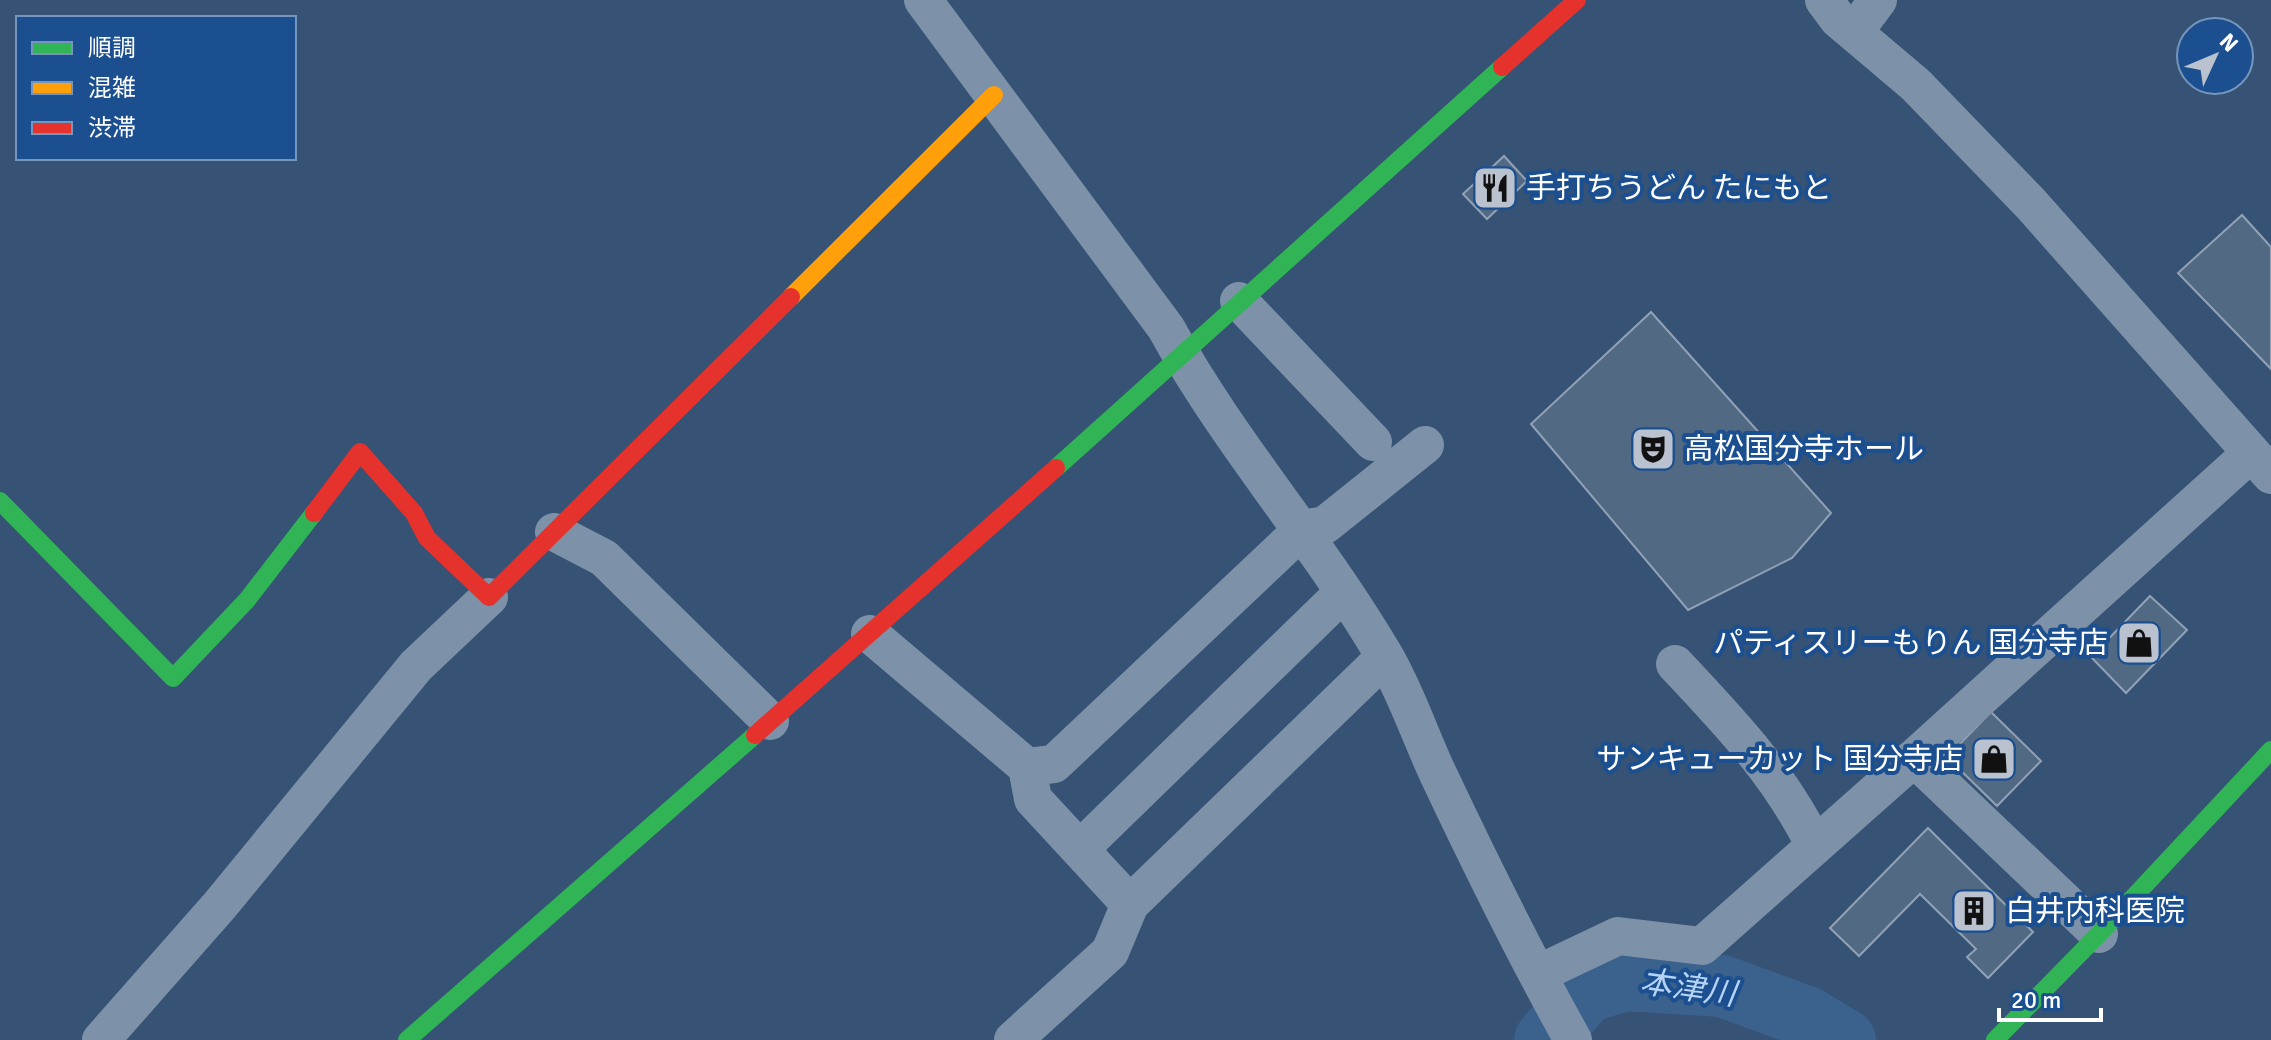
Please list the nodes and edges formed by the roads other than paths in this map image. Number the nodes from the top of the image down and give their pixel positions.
1 (923, 0) edge
2 (1577, 0) edge
3 (1824, 0) edge
4 (1878, 0) edge
5 (1854, 32) junction
6 (994, 95) junction
7 (1239, 301) junction
8 (1180, 354) junction
9 (1373, 442) dead end
10 (1425, 445) dead end
11 (2261, 464) edge
12 (0, 501) edge
13 (1303, 529) junction
14 (554, 532) junction
15 (1344, 592) junction
16 (489, 597) junction
17 (870, 634) junction
18 (1385, 657) junction
19 (1675, 664) dead end
20 (770, 721) junction
21 (2271, 750) edge
22 (1914, 758) junction
23 (1027, 767) junction
24 (1815, 846) junction
25 (1080, 849) junction
26 (1130, 904) junction
27 (2099, 934) junction
28 (1542, 984) junction
29 (101, 1040) edge
30 (407, 1040) edge
31 (1013, 1040) edge
32 (1573, 1040) edge
33 (1995, 1040) edge

1 - 6 street
2 - 7 street
3 - 5 street
4 - 5 street
5 - 11 street
6 - 8 street
6 - 14 street
7 - 8 street
7 - 9 street
8 - 13 street
8 - 17 street
10 - 13 street
11 - 22 street
12 - 16 street
13 - 15 street
13 - 23 street
14 - 16 street
14 - 20 street
15 - 18 street
15 - 25 street
16 - 29 street
17 - 20 street
17 - 23 street
18 - 26 street
18 - 28 street
19 - 24 street
20 - 30 street
21 - 27 street
22 - 24 street
22 - 27 street
23 - 25 street
24 - 28 street
25 - 26 street
26 - 31 street
27 - 33 street
28 - 32 street

